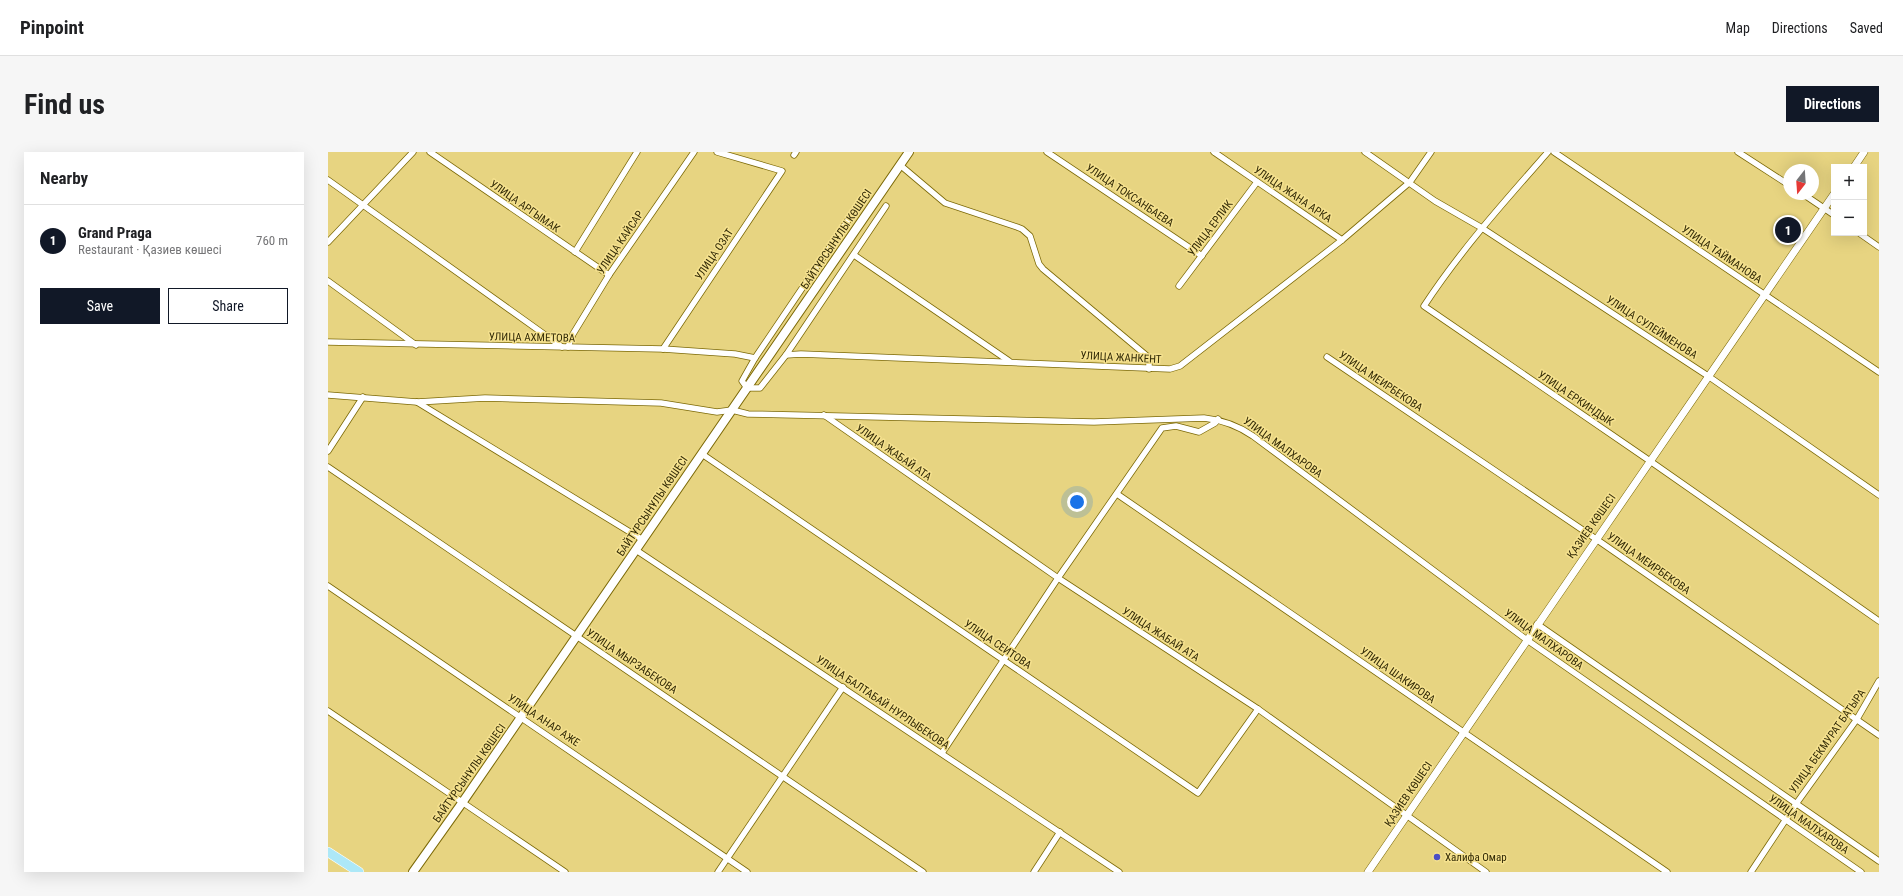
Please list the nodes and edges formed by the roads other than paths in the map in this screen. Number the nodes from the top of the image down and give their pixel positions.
1 (413, 152) edge
2 (430, 152) edge
3 (637, 152) edge
4 (694, 152) edge
5 (717, 152) edge
6 (909, 152) edge
7 (1047, 152) edge
8 (1214, 152) edge
9 (1365, 152) edge
10 (1431, 152) edge
11 (1548, 152) edge
12 (1554, 152) edge
13 (1738, 152) edge
14 (1864, 152) edge
15 (1856, 164) edge
16 (900, 165) junction
17 (328, 180) edge
18 (1783, 181) edge
19 (1257, 182) junction
20 (1410, 182) junction
21 (1831, 198) edge
22 (1812, 200) edge
23 (364, 204) junction
24 (859, 204) dead end
25 (886, 206) dead end
26 (1824, 208) junction
27 (1831, 213) edge
28 (1482, 228) junction
29 (1863, 236) edge
30 (1342, 240) junction
31 (328, 242) edge
32 (1879, 247) edge
33 (575, 252) junction
34 (854, 255) junction
35 (1202, 256) junction
36 (609, 275) junction
37 (328, 281) edge
38 (1179, 286) dead end
39 (1764, 295) junction
40 (328, 342) edge
41 (416, 345) junction
42 (566, 347) junction
43 (663, 349) junction
44 (786, 355) junction
45 (1327, 356) dead end
46 (755, 358) junction
47 (1010, 362) junction
48 (1149, 369) junction
49 (1879, 372) edge
50 (1708, 376) junction
51 (746, 388) junction
52 (328, 395) edge
53 (363, 397) junction
54 (417, 402) junction
55 (732, 410) junction
56 (824, 415) junction
57 (1218, 419) junction
58 (328, 451) edge
59 (702, 454) junction
60 (1650, 461) junction
61 (328, 467) edge
62 (1117, 494) junction
63 (1879, 496) edge
64 (1596, 539) junction
65 (643, 540) junction
66 (636, 550) junction
67 (1058, 578) junction
68 (328, 586) edge
69 (1879, 621) edge
70 (1537, 624) junction
71 (577, 636) junction
72 (1527, 640) junction
73 (1004, 660) junction
74 (1879, 682) edge
75 (843, 687) junction
76 (1258, 709) junction
77 (328, 712) edge
78 (522, 716) junction
79 (1857, 719) junction
80 (1464, 732) junction
81 (1879, 735) edge
82 (942, 753) junction
83 (784, 776) junction
84 (462, 804) junction
85 (1796, 804) junction
86 (1406, 816) junction
87 (1786, 820) junction
88 (1060, 832) junction
89 (328, 852) edge
90 (728, 859) junction
91 (1879, 861) edge
92 (359, 872) edge
93 (413, 872) edge
94 (565, 872) edge
95 (718, 872) edge
96 (747, 872) edge
97 (923, 872) edge
98 (1034, 872) edge
99 (1119, 872) edge
100 (1368, 872) edge
101 (1486, 872) edge
102 (1667, 872) edge
103 (1751, 872) edge
104 (1861, 872) edge

1 - 23 street
2 - 33 street, УЛИЦА АРГЫМАК
3 - 33 street
4 - 36 street, УЛИЦА КАЙСАР
5 - 43 street, УЛИЦА ОЗАТ
6 - 16 main road, БАЙТҰРСЫНҰЛЫ КӨШЕСІ
7 - 35 street, УЛИЦА ТОКСАНБАЕВА
8 - 19 street, УЛИЦА ЖАНА АРКА
9 - 20 street, УЛИЦА СУЛЕЙМЕНОВА
10 - 20 street, УЛИЦА ЖАНКЕНТ
11 - 28 street, УЛИЦА ЕРКИНДЫК
12 - 39 street, УЛИЦА ТАЙМАНОВА
13 - 18 street
14 - 15 street
16 - 48 street
16 - 51 main road, БАЙТҰРСЫНҰЛЫ КӨШЕСІ
17 - 23 street
19 - 30 street, УЛИЦА ЖАНА АРКА
19 - 35 street, УЛИЦА ЕРЛИК
20 - 28 street, УЛИЦА СУЛЕЙМЕНОВА
20 - 30 street, УЛИЦА ЖАНКЕНТ
21 - 26 street, ҚАЗИЕВ КӨШЕСІ
22 - 26 street
23 - 31 street
23 - 42 street
24 - 46 street
25 - 34 street
26 - 27 street
26 - 39 street, ҚАЗИЕВ КӨШЕСІ
28 - 50 street, УЛИЦА СУЛЕЙМЕНОВА
28 - 60 street, УЛИЦА ЕРКИНДЫК
29 - 32 street
30 - 48 street, УЛИЦА ЖАНКЕНТ
33 - 36 street, УЛИЦА АРГЫМАК
34 - 44 street
34 - 47 street
35 - 38 street, УЛИЦА ЕРЛИК
36 - 42 street, УЛИЦА КАЙСАР
37 - 41 street
39 - 49 street, УЛИЦА ТАЙМАНОВА
39 - 50 street, ҚАЗИЕВ КӨШЕСІ
40 - 41 street, УЛИЦА АХМЕТОВА
41 - 42 street, УЛИЦА АХМЕТОВА
42 - 43 street, УЛИЦА АХМЕТОВА
43 - 46 street, УЛИЦА АХМЕТОВА
44 - 47 street, УЛИЦА ЖАНКЕНТ
44 - 51 street
45 - 64 street, УЛИЦА МЕИРБЕКОВА
46 - 51 street
47 - 48 street, УЛИЦА ЖАНКЕНТ
50 - 60 street, ҚАЗИЕВ КӨШЕСІ
50 - 63 street, УЛИЦА СУЛЕЙМЕНОВА
51 - 55 main road, БАЙТҰРСЫНҰЛЫ КӨШЕСІ
52 - 53 street, УЛИЦА МАЛХАРОВА
53 - 54 street, УЛИЦА МАЛХАРОВА
53 - 58 street
54 - 55 street, УЛИЦА МАЛХАРОВА
54 - 65 street
55 - 56 street, УЛИЦА МАЛХАРОВА
55 - 59 main road, БАЙТҰРСЫНҰЛЫ КӨШЕСІ
56 - 57 street, УЛИЦА МАЛХАРОВА
56 - 67 street, УЛИЦА ЖАБАЙ АТА
57 - 62 street
57 - 72 street, УЛИЦА МАЛХАРОВА
59 - 65 main road, БАЙТҰРСЫНҰЛЫ КӨШЕСІ
59 - 73 street, УЛИЦА СЕИТОВА
60 - 64 street, ҚАЗИЕВ КӨШЕСІ
60 - 69 street, УЛИЦА ЕРКИНДЫК
61 - 71 street, УЛИЦА МЫРЗАБЕКОВА
62 - 67 street
62 - 80 street, УЛИЦА ШАКИРОВА
64 - 70 street, ҚАЗИЕВ КӨШЕСІ
64 - 79 street, УЛИЦА МЕИРБЕКОВА
65 - 66 main road, БАЙТҰРСЫНҰЛЫ КӨШЕСІ
66 - 71 main road, БАЙТҰРСЫНҰЛЫ КӨШЕСІ
66 - 75 street, УЛИЦА БАЛТАБАЙ НУРЛЫБЕКОВА
67 - 73 street
67 - 76 street, УЛИЦА ЖАБАЙ АТА
68 - 78 street, УЛИЦА АНАР АЖЕ
70 - 72 street, ҚАЗИЕВ КӨШЕСІ
70 - 85 street, УЛИЦА МАЛХАРОВА
71 - 78 main road, БАЙТҰРСЫНҰЛЫ КӨШЕСІ
71 - 83 street, УЛИЦА МЫРЗАБЕКОВА
72 - 80 street, ҚАЗИЕВ КӨШЕСІ
72 - 87 street, УЛИЦА МАЛХАРОВА
73 - 76 street, УЛИЦА СЕИТОВА
73 - 82 street
74 - 79 street, УЛИЦА БЕКМУРАТ БАТЫРА
75 - 82 street, УЛИЦА БАЛТАБАЙ НУРЛЫБЕКОВА
75 - 83 street
76 - 86 street, УЛИЦА ЖАБАЙ АТА
77 - 84 street
78 - 84 main road, БАЙТҰРСЫНҰЛЫ КӨШЕСІ
78 - 90 street, УЛИЦА АНАР АЖЕ
79 - 81 street, УЛИЦА МЕИРБЕКОВА
79 - 85 street, УЛИЦА БЕКМУРАТ БАТЫРА
80 - 86 street, ҚАЗИЕВ КӨШЕСІ
80 - 102 street, УЛИЦА ШАКИРОВА
82 - 88 street, УЛИЦА БАЛТАБАЙ НУРЛЫБЕКОВА
83 - 90 street
83 - 97 street, УЛИЦА МЫРЗАБЕКОВА
84 - 93 main road, БАЙТҰРСЫНҰЛЫ КӨШЕСІ
84 - 94 street
85 - 87 street, УЛИЦА БЕКМУРАТ БАТЫРА
85 - 91 street, УЛИЦА МАЛХАРОВА
86 - 100 street, ҚАЗИЕВ КӨШЕСІ
86 - 101 street, УЛИЦА ЖАБАЙ АТА
87 - 103 street, УЛИЦА БЕКМУРАТ БАТЫРА
87 - 104 street, УЛИЦА МАЛХАРОВА
88 - 98 street
88 - 99 street, УЛИЦА БАЛТАБАЙ НУРЛЫБЕКОВА
89 - 92 main road
90 - 95 street
90 - 96 street, УЛИЦА АНАР АЖЕ

